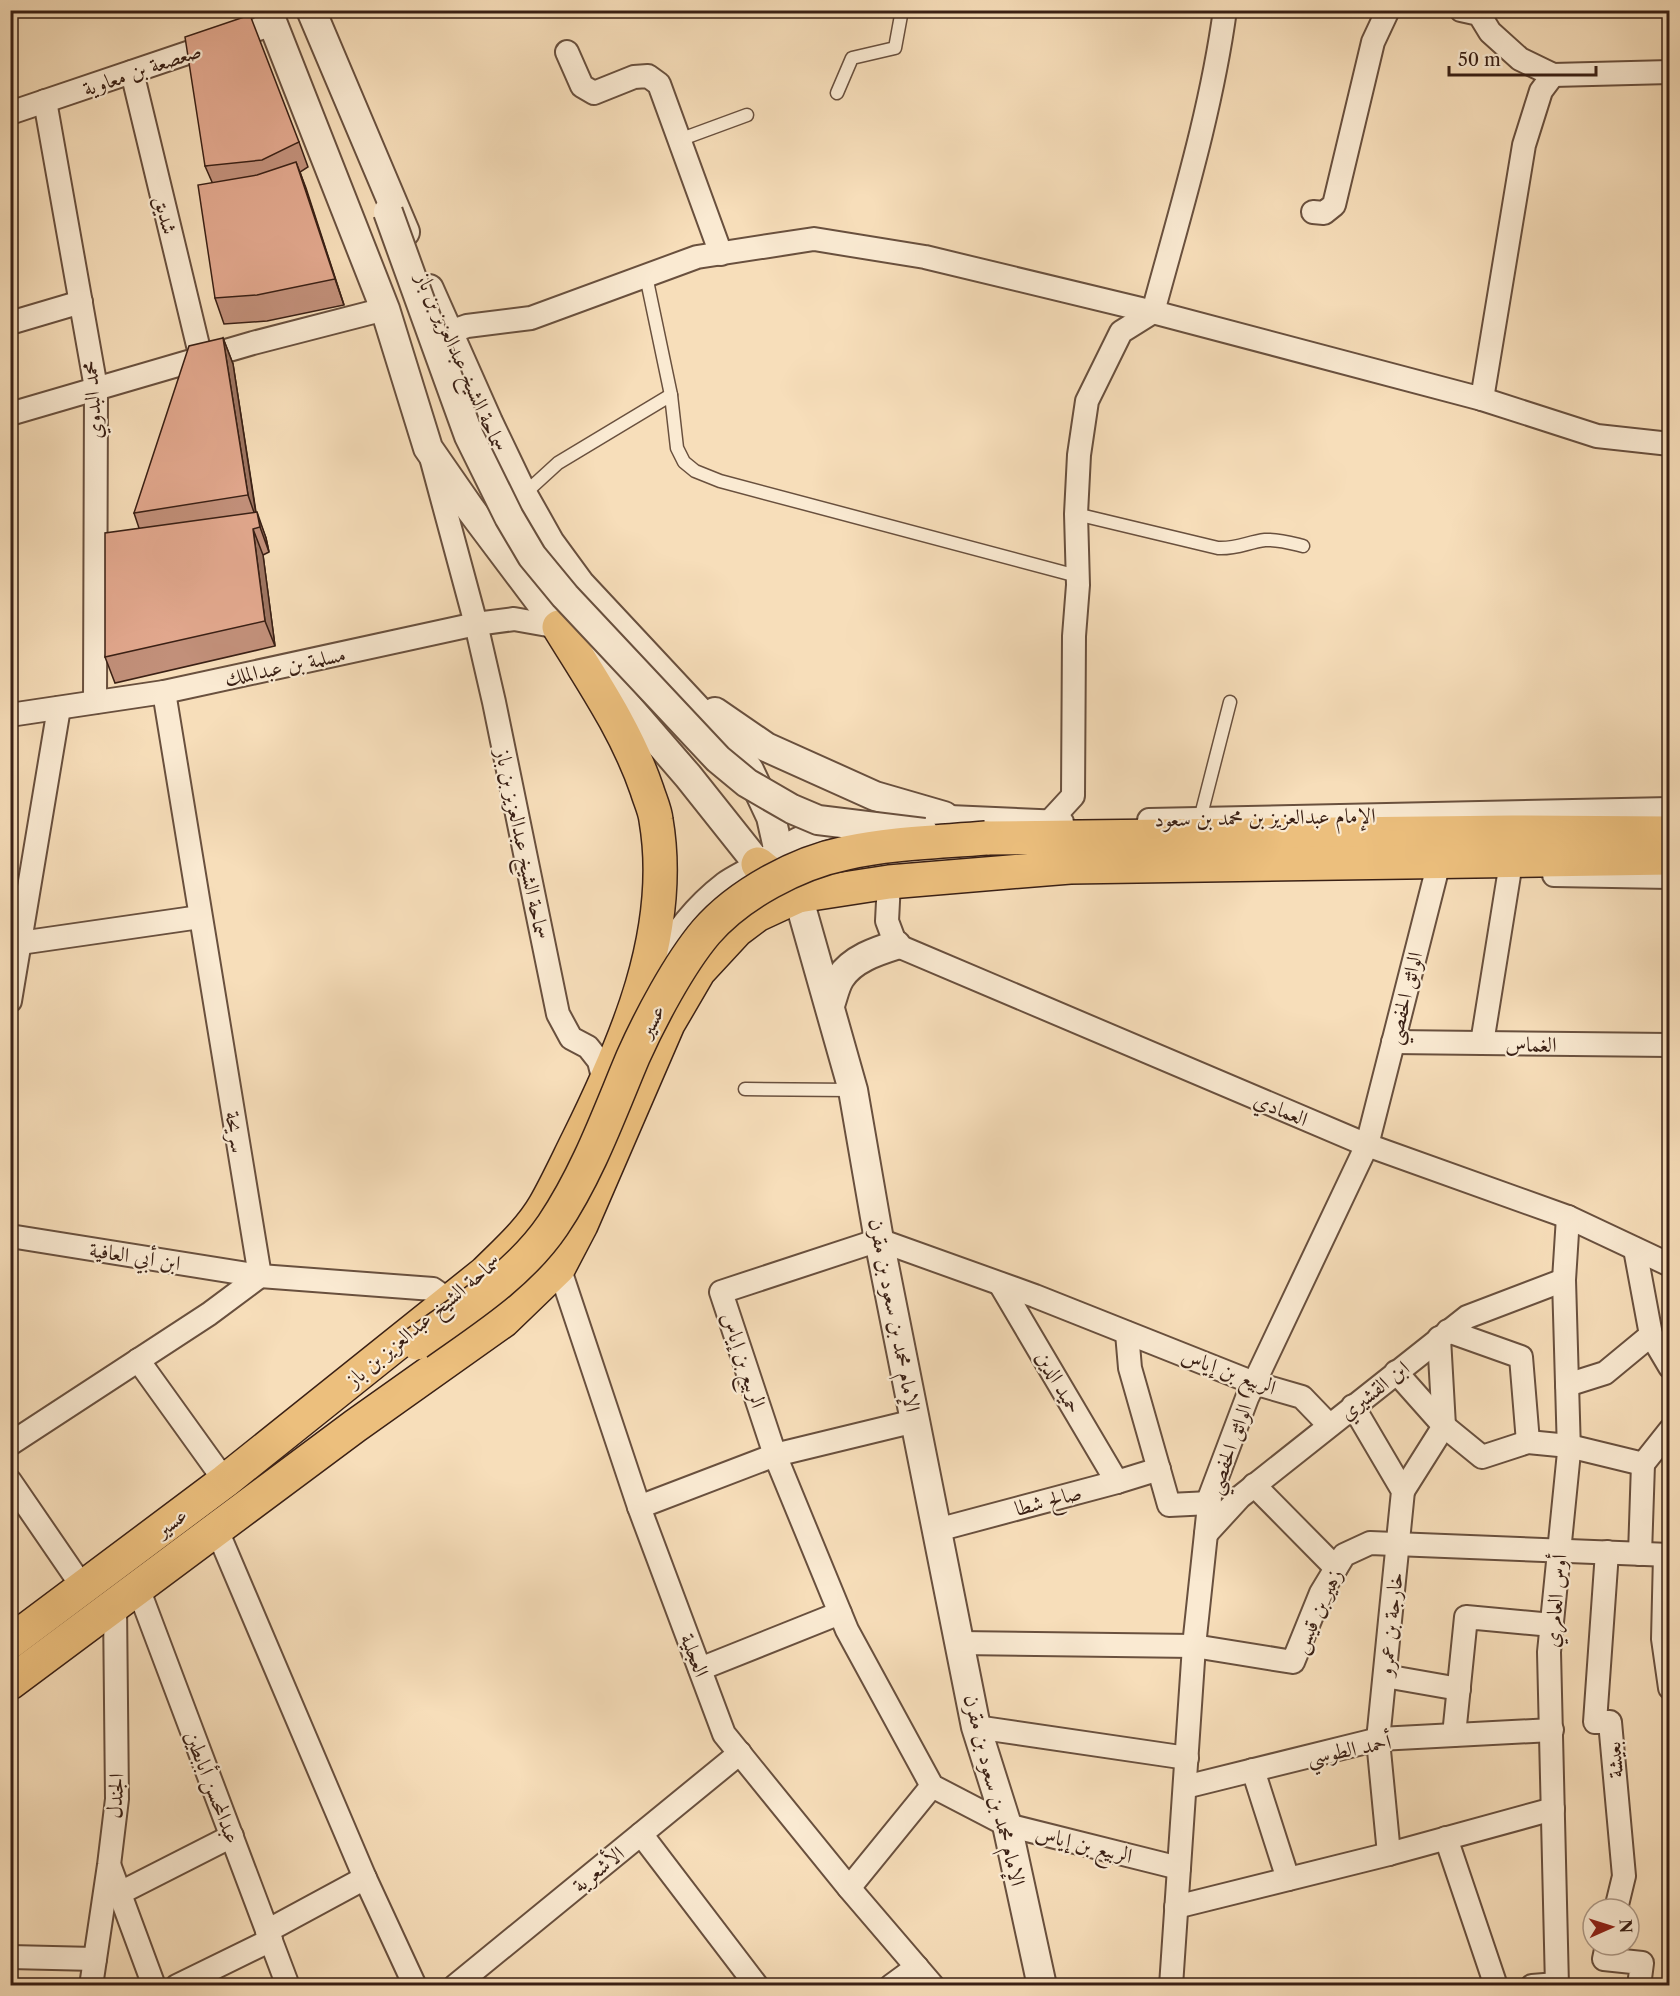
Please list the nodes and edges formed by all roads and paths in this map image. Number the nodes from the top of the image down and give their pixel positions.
1 (310, 10) edge
2 (902, 10) edge
3 (1216, 10) edge
4 (1225, 10) edge
5 (1388, 10) edge
6 (1473, 12) edge
7 (270, 17) edge
8 (567, 52) dead end
9 (1219, 53) junction
10 (132, 72) junction
11 (1670, 72) edge
12 (1553, 75) junction
13 (837, 93) dead end
14 (45, 101) junction
15 (10, 113) edge
16 (747, 115) dead end
17 (679, 140) junction
18 (1313, 212) dead end
19 (721, 254) junction
20 (646, 276) junction
21 (81, 302) junction
22 (385, 309) junction
23 (1153, 312) junction
24 (10, 323) edge
25 (447, 333) junction
26 (201, 358) junction
27 (96, 388) junction
28 (670, 395) junction
29 (1482, 399) junction
30 (10, 414) edge
31 (1670, 444) edge
32 (428, 448) junction
33 (523, 495) junction
34 (1076, 514) junction
35 (1303, 546) dead end
36 (1077, 576) junction
37 (476, 624) junction
38 (559, 627) junction
39 (670, 679) junction
40 (164, 692) junction
41 (95, 702) junction
42 (1230, 702) dead end
43 (59, 708) junction
44 (10, 715) edge
45 (1670, 809) edge
46 (944, 816) junction
47 (1200, 819) junction
48 (860, 821) joint
49 (1049, 822) junction
50 (1670, 833) edge
51 (986, 838) junction
52 (768, 856) junction
53 (1670, 858) edge
54 (1436, 873) junction
55 (1518, 875) junction
56 (1670, 877) edge
57 (889, 882) junction
58 (798, 897) junction
59 (18, 906) edge
60 (201, 917) junction
61 (20, 943) junction
62 (896, 945) junction
63 (10, 1001) edge
64 (635, 1005) junction
65 (830, 1005) junction
66 (1393, 1042) junction
67 (1482, 1043) junction
68 (1670, 1045) edge
69 (605, 1085) junction
70 (746, 1089) dead end
71 (854, 1090) junction
72 (1367, 1145) junction
73 (1568, 1216) junction
74 (10, 1236) edge
75 (879, 1240) junction
76 (1635, 1249) junction
77 (1670, 1265) edge
78 (559, 1267) junction
79 (260, 1276) junction
80 (1564, 1280) junction
81 (1000, 1284) junction
82 (450, 1301) junction
83 (1127, 1333) junction
84 (1444, 1334) junction
85 (1651, 1335) junction
86 (138, 1360) junction
87 (1670, 1367) edge
88 (1396, 1372) junction
89 (1254, 1383) junction
90 (1567, 1385) junction
91 (328, 1398) junction
92 (1353, 1406) junction
93 (915, 1421) junction
94 (1329, 1425) junction
95 (1444, 1426) junction
96 (1670, 1430) edge
97 (1528, 1442) junction
98 (10, 1444) edge
99 (1569, 1446) junction
100 (776, 1455) junction
101 (1643, 1464) junction
102 (1159, 1469) junction
103 (10, 1481) edge
104 (225, 1481) junction
105 (1117, 1482) junction
106 (1254, 1485) junction
107 (1403, 1491) junction
108 (1210, 1503) junction
109 (639, 1507) junction
110 (216, 1528) junction
111 (937, 1530) junction
112 (1206, 1534) junction
113 (1398, 1545) junction
114 (1559, 1551) junction
115 (1607, 1552) junction
116 (1640, 1554) junction
117 (1667, 1555) edge
118 (1336, 1569) junction
119 (84, 1589) junction
120 (127, 1597) junction
121 (840, 1613) junction
122 (1552, 1625) junction
123 (10, 1642) edge
124 (959, 1643) junction
125 (1194, 1646) junction
126 (700, 1669) junction
127 (1385, 1676) junction
128 (10, 1683) edge
129 (1670, 1688) edge
130 (1458, 1689) junction
131 (976, 1727) junction
132 (1552, 1730) junction
133 (1454, 1736) junction
134 (1379, 1739) junction
135 (740, 1754) junction
136 (1187, 1758) junction
137 (1253, 1770) junction
138 (932, 1786) junction
139 (1185, 1787) junction
140 (1554, 1809) junction
141 (1007, 1825) junction
142 (641, 1834) junction
143 (232, 1836) junction
144 (1446, 1838) junction
145 (1389, 1854) junction
146 (110, 1865) junction
147 (1179, 1868) junction
148 (365, 1878) junction
149 (1288, 1879) junction
150 (849, 1888) junction
151 (120, 1893) junction
152 (1619, 1897) edge
153 (1176, 1907) junction
154 (269, 1935) junction
155 (10, 1957) edge
156 (1604, 1957) edge
157 (95, 1959) junction
158 (917, 1967) junction
159 (1557, 1985) edge
160 (91, 1986) edge
161 (154, 1986) edge
162 (177, 1986) edge
163 (288, 1986) edge
164 (415, 1986) edge
165 (455, 1986) edge
166 (757, 1986) edge
167 (891, 1986) edge
168 (933, 1986) edge
169 (1042, 1986) edge
170 (1171, 1986) edge
171 (1496, 1986) edge
172 (1532, 1986) edge
173 (1639, 1986) edge

1 - 25 street, سماحة الشيخ عبدالعزيز بن باز
1 - 51 street, bridge
2 - 13 lane
3 - 9 lane
4 - 9 street
5 - 18 street
6 - 12 street
7 - 10 street, صعصعة بن معاوية
7 - 22 street, سماحة الشيخ عبدالعزيز بن باز
8 - 17 street
9 - 23 street
10 - 14 street, صعصعة بن معاوية
10 - 26 street, شديق
11 - 12 street
12 - 29 street
14 - 15 street, صعصعة بن معاوية
14 - 21 street, محمد البدوي
16 - 17 lane
17 - 19 street
19 - 20 street
19 - 23 street
20 - 25 street
20 - 28 lane
21 - 24 street
21 - 27 street, محمد البدوي
22 - 26 street
22 - 32 street, سماحة الشيخ عبدالعزيز بن باز
23 - 29 street
23 - 34 street
25 - 33 street, سماحة الشيخ عبدالعزيز بن باز
26 - 27 street
27 - 30 street
27 - 41 street, محمد البدوي
28 - 33 lane
28 - 36 lane
29 - 31 street
32 - 37 street, سماحة الشيخ عبدالعزيز بن باز
32 - 38 street, سماحة الشيخ عبدالعزيز بن باز
33 - 39 street, سماحة الشيخ عبدالعزيز بن باز
34 - 35 lane
34 - 36 street
36 - 49 street
37 - 38 street, مسلمة بن عبدالملك
37 - 40 street, مسلمة بن عبدالملك
37 - 69 street, سماحة الشيخ عبدالعزيز بن باز
38 - 52 street, سماحة الشيخ عبدالعزيز بن باز
38 - 64 main road, سماحة الشيخ عبدالعزيز بن باز
39 - 46 street
39 - 52 street
40 - 41 street, مسلمة بن عبدالملك
40 - 60 street, سريحة
41 - 43 street, مسلمة بن عبدالملك
42 - 47 lane
43 - 44 street, مسلمة بن عبدالملك
43 - 59 street
45 - 47 street, الإمام عبدالعزيز بن محمد بن سعود
46 - 48 street, الإمام عبدالعزيز بن محمد بن سعود
46 - 49 street, الإمام عبدالعزيز بن محمد بن سعود
47 - 49 street, الإمام عبدالعزيز بن محمد بن سعود
48 - 52 street, عسير
50 - 51 main road, الإمام عبدالعزيز بن محمد بن سعود
51 - 91 main road, عسير, bridge
52 - 58 main road, سماحة الشيخ عبدالعزيز بن باز
52 - 64 street, عسير
53 - 57 main road
54 - 55 street
54 - 57 street
54 - 66 street, الواثق الحفصي
55 - 56 street
55 - 67 street
57 - 58 main road
57 - 62 street
58 - 65 street, الإمام محمد بن سعود بن مقرن
58 - 78 main road
59 - 61 street
60 - 61 street
60 - 79 street, سريحة
61 - 63 street
62 - 65 street
62 - 72 street, العمادي
64 - 69 main road, سماحة الشيخ عبدالعزيز بن باز
65 - 71 street, الإمام محمد بن سعود بن مقرن
66 - 67 street, الغماس
66 - 72 street, الواثق الحفصي
67 - 68 street, الغماس
69 - 82 main road, سماحة الشيخ عبدالعزيز بن باز
70 - 71 lane
71 - 75 street, الإمام محمد بن سعود بن مقرن
72 - 73 street, العمادي
72 - 89 street, الواثق الحفصي
73 - 76 street, العمادي
73 - 80 street, أوس العامري
74 - 79 street, ابن أبي العافية
75 - 81 street, الربيع بن إياس
75 - 93 street, الإمام محمد بن سعود بن مقرن
75 - 100 street, الربيع بن إياس
76 - 77 street, العمادي
76 - 85 street
78 - 109 street, العجلية
78 - 110 main road
79 - 82 street, ابن أبي العافية
79 - 86 street
80 - 84 street, ابن القشيري
80 - 90 street, أوس العامري
81 - 83 street, الربيع بن إياس
81 - 105 street, حميد الدين
82 - 91 main road, سماحة الشيخ عبدالعزيز بن باز
83 - 89 street, الربيع بن إياس
83 - 102 street
84 - 88 street, ابن القشيري
84 - 95 street
84 - 97 street
85 - 87 street
85 - 90 street
86 - 98 street
86 - 104 street
88 - 92 street, ابن القشيري
88 - 95 street
89 - 94 street, الربيع بن إياس
89 - 108 street, الواثق الحفصي
90 - 99 street, أوس العامري
91 - 104 main road, عسير
92 - 94 street, ابن القشيري
92 - 107 street
93 - 100 street
93 - 111 street, الإمام محمد بن سعود بن مقرن
94 - 106 street, ابن القشيري
95 - 97 street
95 - 107 street
96 - 101 street
97 - 99 street
99 - 101 street
99 - 114 street, أوس العامري
100 - 109 street
100 - 121 street, الربيع بن إياس
101 - 116 street
102 - 105 street, صالح شطا
102 - 108 street
103 - 119 street
104 - 119 main road, عسير
105 - 111 street, صالح شطا
106 - 112 street, ابن القشيري
106 - 118 street
107 - 113 street, خارجة بن عمرو
108 - 112 street, الواثق الحفصي
109 - 126 street, العجلية
110 - 120 main road
110 - 148 street
111 - 124 street, الإمام محمد بن سعود بن مقرن
112 - 125 street, الواثق الحفصي
113 - 114 street, زهير بن قيس
113 - 118 street, زهير بن قيس
113 - 127 street, خارجة بن عمرو
114 - 115 street, زهير بن قيس
114 - 122 street, أوس العامري
115 - 116 street, زهير بن قيس
115 - 152 street, بعيشة
116 - 117 street, زهير بن قيس
117 - 129 street
118 - 125 street, زهير بن قيس
119 - 123 main road, عسير
120 - 128 main road
120 - 143 street, عبدالمحسن أبابطين
120 - 146 street, الجندل
121 - 126 street
121 - 138 street, الربيع بن إياس
122 - 130 street
122 - 132 street, أوس العامري
124 - 125 street, زهير بن قيس
124 - 131 street, الإمام محمد بن سعود بن مقرن
125 - 136 street, الواثق الحفصي
126 - 135 street, العجلية
127 - 130 street
127 - 134 street, خارجة بن عمرو
130 - 133 street
131 - 136 street
131 - 141 street, الإمام محمد بن سعود بن مقرن
132 - 133 street, أحمد الطوسي
132 - 140 street, أوس العامري
133 - 134 street, أحمد الطوسي
134 - 137 street, أحمد الطوسي
134 - 145 street, خارجة بن عمرو
135 - 142 street, الأشعرية
135 - 150 street, العجلية
136 - 139 street, الواثق الحفصي
137 - 139 street, أحمد الطوسي
137 - 149 street
138 - 141 street, الربيع بن إياس
138 - 150 street
139 - 147 street, الواثق الحفصي
140 - 144 street
140 - 159 street, أوس العامري
141 - 147 street, الربيع بن إياس
141 - 169 street, الإمام محمد بن سعود بن مقرن
142 - 165 street, الأشعرية
142 - 166 street
143 - 151 street
143 - 154 street, عبدالمحسن أبابطين
144 - 145 street
144 - 171 street
145 - 149 street
146 - 151 street
146 - 157 street, الجندل
147 - 153 street, الواثق الحفصي
148 - 154 street
148 - 164 street
149 - 153 street
150 - 158 street, العجلية
151 - 161 street
153 - 170 street, الواثق الحفصي
154 - 162 street
154 - 163 street, عبدالمحسن أبابطين
155 - 157 street
156 - 173 street
157 - 160 street, الجندل
158 - 167 street
158 - 168 street, العجلية
159 - 172 street

